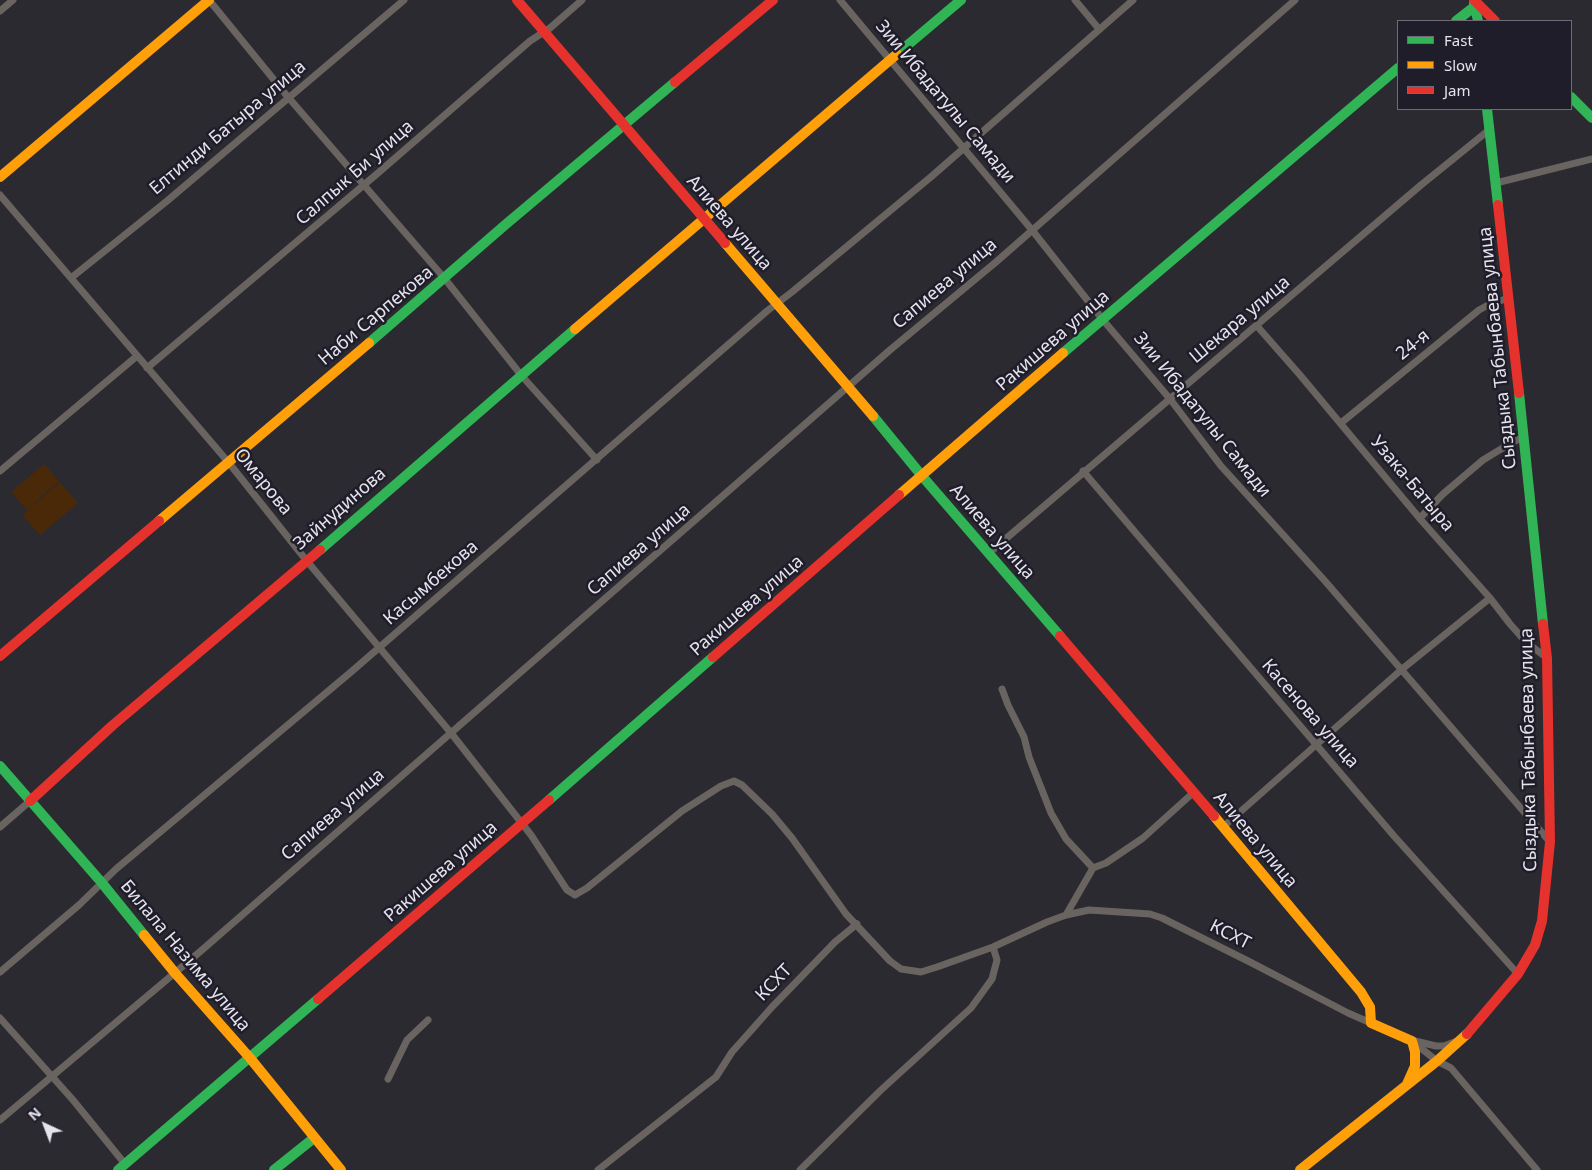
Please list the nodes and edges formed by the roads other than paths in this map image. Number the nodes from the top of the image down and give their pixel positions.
1 (13, 0) edge
2 (209, 0) edge
3 (404, 0) edge
4 (517, 0) edge
5 (582, 0) edge
6 (773, 0) edge
7 (840, 0) edge
8 (962, 0) edge
9 (1074, 0) edge
10 (1133, 0) edge
11 (1295, 0) edge
12 (1474, 2) edge
13 (0, 11) edge
14 (1457, 20) edge
15 (1478, 20) edge
16 (1494, 20) edge
17 (1099, 28) junction
18 (544, 31) junction
19 (891, 62) junction
20 (1397, 69) edge
21 (288, 97) junction
22 (1572, 98) edge
23 (1486, 110) edge
24 (1592, 118) edge
25 (624, 126) junction
26 (1489, 130) junction
27 (964, 147) junction
28 (1592, 159) edge
29 (0, 177) edge
30 (1496, 183) junction
31 (364, 185) junction
32 (0, 196) edge
33 (704, 218) junction
34 (1032, 230) junction
35 (71, 278) junction
36 (445, 279) junction
37 (1508, 298) junction
38 (777, 304) junction
39 (1103, 320) junction
40 (1257, 326) junction
41 (137, 356) junction
42 (147, 368) junction
43 (521, 375) junction
44 (849, 387) junction
45 (1170, 399) junction
46 (1341, 423) junction
47 (1523, 437) junction
48 (597, 460) junction
49 (228, 463) junction
50 (0, 471) edge
51 (1083, 471) junction
52 (922, 476) junction
53 (1420, 518) junction
54 (989, 553) junction
55 (306, 560) junction
56 (1490, 598) junction
57 (379, 647) junction
58 (0, 656) edge
59 (1547, 658) junction
60 (1401, 670) junction
61 (1002, 689) dead end
62 (450, 733) junction
63 (1317, 745) junction
64 (0, 766) edge
65 (1194, 792) junction
66 (30, 801) junction
67 (522, 823) junction
68 (0, 827) edge
69 (1223, 828) junction
70 (1550, 842) junction
71 (1093, 868) junction
72 (102, 883) junction
73 (1066, 915) junction
74 (856, 924) junction
75 (993, 947) junction
76 (0, 972) edge
77 (175, 973) junction
78 (1518, 974) junction
79 (0, 1018) edge
80 (428, 1020) dead end
81 (1371, 1023) junction
82 (1462, 1039) junction
83 (1412, 1041) junction
84 (250, 1058) junction
85 (1438, 1061) junction
86 (51, 1077) junction
87 (388, 1079) dead end
88 (1407, 1084) junction
89 (0, 1120) edge
90 (314, 1138) junction
91 (121, 1167) edge
92 (274, 1170) edge
93 (341, 1170) edge
94 (598, 1170) edge
95 (800, 1170) edge
96 (1300, 1170) edge
97 (1537, 1170) edge

1 - 13 street
2 - 21 street
2 - 29 street
3 - 21 street, Елтинди Батыра улица
4 - 18 street, Алиева улица
5 - 18 street, Салпык Би улица
6 - 25 street, Наби Сарпекова
7 - 19 street, Зии Ибадатулы Самади
8 - 19 street, Зайнудинова
9 - 17 street
10 - 17 street, Касымбекова
11 - 34 street, Сапиева улица
12 - 14 street
12 - 15 street
12 - 16 street
17 - 27 street, Касымбекова
18 - 25 street, Алиева улица
18 - 31 street, Салпык Би улица
19 - 27 street, Зии Ибадатулы Самади
19 - 33 street, Зайнудинова
20 - 39 street, Ракишева улица
21 - 31 street
21 - 35 street, Елтинди Батыра улица
22 - 24 street
23 - 26 street, Сыздыка Табынбаева улица
25 - 33 street, Алиева улица
25 - 36 street, Наби Сарпекова
26 - 30 street, Сыздыка Табынбаева улица
26 - 40 street, Шекара улица
27 - 34 street, Зии Ибадатулы Самади
27 - 38 street, Касымбекова
28 - 30 street
30 - 37 street, Сыздыка Табынбаева улица
31 - 36 street
31 - 42 street, Салпык Би улица
32 - 35 street, Омарова
33 - 38 street, Алиева улица
33 - 43 street, Зайнудинова
34 - 39 street, Зии Ибадатулы Самади
34 - 44 street, Сапиева улица
35 - 41 street, Омарова
36 - 43 street
36 - 49 street, Наби Сарпекова
37 - 46 street, 24-я
37 - 47 street, Сыздыка Табынбаева улица
38 - 44 street, Алиева улица
38 - 48 street, Касымбекова
39 - 45 street, Зии Ибадатулы Самади
39 - 52 street, Ракишева улица
40 - 45 street, Шекара улица
40 - 46 street, Узака-Батыра
41 - 42 street, Омарова
41 - 50 street
42 - 49 street, Омарова
43 - 48 street
43 - 55 street, Зайнудинова
44 - 52 street, Алиева улица
44 - 62 street, Сапиева улица
45 - 51 street, Шекара улица
45 - 60 street, Зии Ибадатулы Самади
46 - 53 street, Узака-Батыра
47 - 53 street
47 - 59 street, Сыздыка Табынбаева улица
48 - 57 street, Касымбекова
49 - 55 street, Омарова
49 - 58 street, Наби Сарпекова
51 - 54 street, Шекара улица
51 - 63 street, Касенова улица
52 - 54 street, Алиева улица
52 - 67 street, Ракишева улица
53 - 56 street, Узака-Батыра
54 - 65 street, Алиева улица
55 - 57 street, Омарова
55 - 66 street, Зайнудинова
56 - 59 street, Узака-Батыра
56 - 60 street
57 - 62 street, Омарова
57 - 72 street, Касымбекова
59 - 70 street, Сыздыка Табынбаева улица
60 - 63 street
60 - 70 street, Зии Ибадатулы Самади
61 - 71 street
62 - 67 street, Омарова
62 - 77 street, Сапиева улица
63 - 69 street
63 - 78 street, Касенова улица
64 - 66 street, Билала Назима улица
65 - 69 street, Алиева улица
65 - 71 street
66 - 68 street, Зайнудинова
66 - 72 street, Билала Назима улица
67 - 74 street, Омарова
67 - 84 street, Ракишева улица
69 - 81 street, Алиева улица
70 - 78 street, Сыздыка Табынбаева улица
71 - 73 street
72 - 76 street, Касымбекова
72 - 77 street, Билала Назима улица
73 - 75 street, КСХТ
73 - 81 street, КСХТ
74 - 75 street, КСХТ
74 - 94 street, КСХТ
75 - 95 street
77 - 84 street, Билала Назима улица
77 - 86 street, Сапиева улица
78 - 82 street, Сыздыка Табынбаева улица
79 - 86 street
80 - 87 street
81 - 83 street
82 - 83 street
82 - 85 street, Сыздыка Табынбаева улица
83 - 85 street
83 - 88 street
84 - 90 street, Билала Назима улица
84 - 91 street, Ракишева улица
85 - 88 street, Сыздыка Табынбаева улица
85 - 97 street
86 - 89 street, Сапиева улица
86 - 91 street
88 - 96 street, Сыздыка Табынбаева улица
90 - 92 street
90 - 93 street, Билала Назима улица

